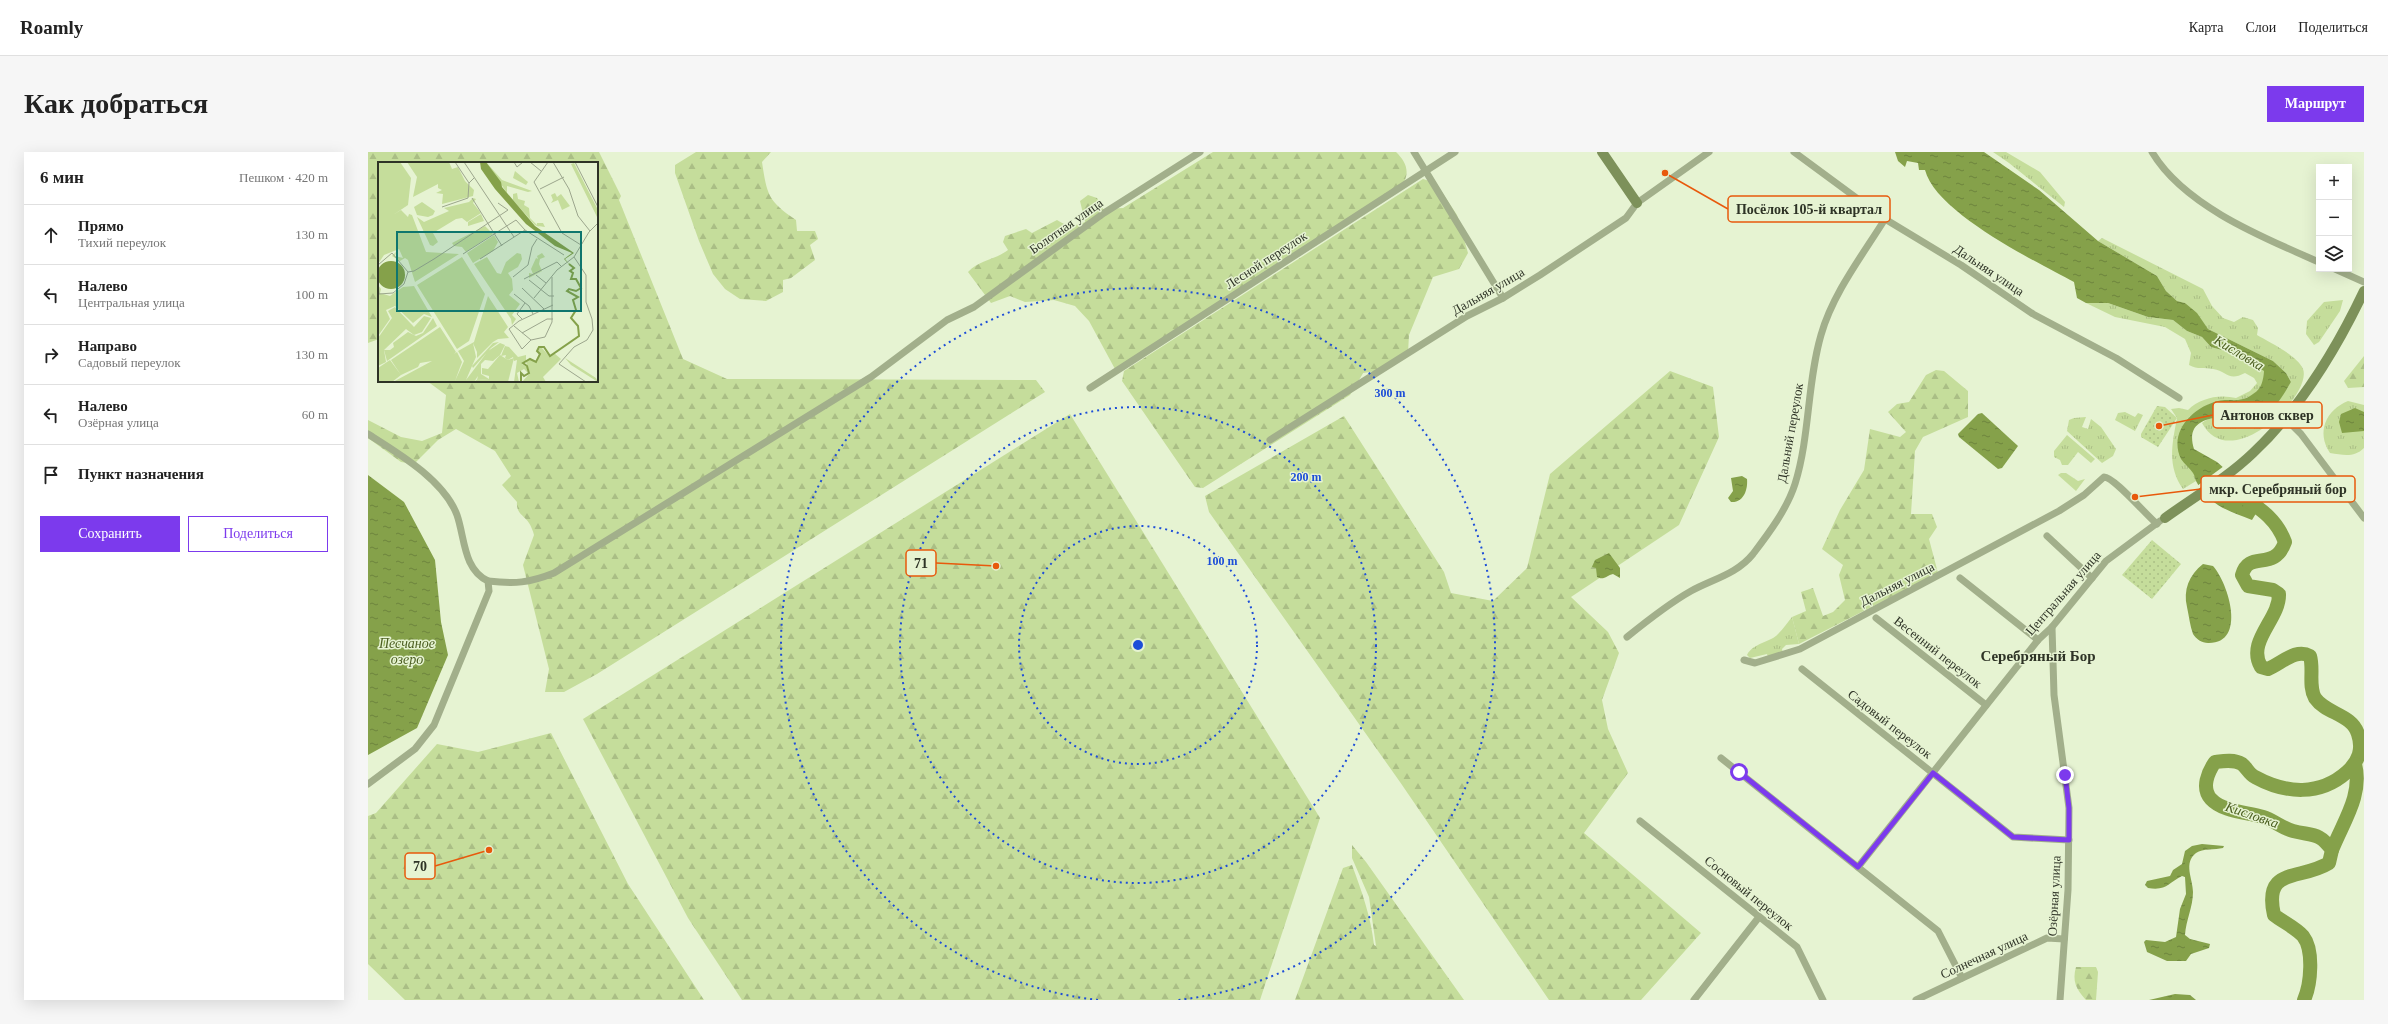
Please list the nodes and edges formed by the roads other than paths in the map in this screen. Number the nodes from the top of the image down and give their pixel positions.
1 (1200, 152) edge
2 (1414, 152) edge
3 (1455, 152) edge
4 (1602, 152) edge
5 (1709, 152) edge
6 (1794, 152) edge
7 (2152, 152) edge
8 (1425, 171) junction
9 (1637, 203) junction
10 (1885, 219) junction
11 (2316, 261) edge
12 (2342, 272) edge
13 (2364, 282) edge
14 (2364, 291) edge
15 (1503, 298) junction
16 (1090, 388) dead end
17 (2179, 398) dead end
18 (2286, 419) junction
19 (368, 434) edge
20 (1270, 440) dead end
21 (2364, 518) edge
22 (2161, 521) junction
23 (2047, 536) dead end
24 (1960, 578) dead end
25 (2092, 578) junction
26 (488, 581) junction
27 (1876, 618) dead end
28 (2052, 627) junction
29 (1627, 637) dead end
30 (2038, 640) junction
31 (1744, 660) dead end
32 (1802, 670) dead end
33 (1986, 705) junction
34 (1721, 758) dead end
35 (1933, 773) junction
36 (368, 784) edge
37 (1640, 821) dead end
38 (2069, 840) junction
39 (1858, 867) junction
40 (1759, 918) junction
41 (2064, 940) junction
42 (1962, 978) junction
43 (1694, 1000) edge
44 (1823, 1000) edge
45 (1916, 1000) edge
46 (2060, 1000) edge

1 - 26 street, Болотная улица
2 - 8 street
3 - 8 street, Лесной переулок
4 - 9 street
5 - 9 street, Дальняя улица
6 - 10 street, Дальняя улица
7 - 11 street
8 - 15 street
8 - 16 street, Лесной переулок
9 - 15 street, Дальняя улица
10 - 17 street, Дальняя улица
10 - 29 street, Дальний переулок
12 - 13 street
14 - 18 street
15 - 20 street, Дальняя улица
18 - 21 street
18 - 22 street
19 - 26 street
22 - 25 street, Центральная улица
22 - 31 street, Дальняя улица
23 - 25 street
24 - 30 street
25 - 28 street, Центральная улица
26 - 36 street
27 - 33 street, Весенний переулок
28 - 30 street, Центральная улица
28 - 38 street, Озёрная улица
30 - 33 street, Центральная улица
32 - 35 street, Садовый переулок
33 - 35 street, Центральная улица
34 - 39 street
35 - 38 street, Садовый переулок
35 - 39 street, Центральная улица
37 - 40 street, Сосновый переулок
38 - 41 street, Озёрная улица
39 - 42 street
40 - 43 street
40 - 44 street, Сосновый переулок
41 - 42 street, Солнечная улица
41 - 46 street, Озёрная улица
42 - 45 street, Солнечная улица

